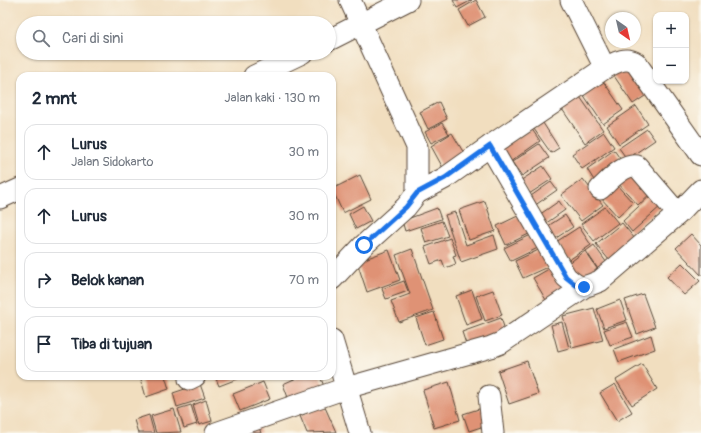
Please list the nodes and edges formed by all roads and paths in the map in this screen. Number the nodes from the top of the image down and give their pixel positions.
1 (350, 0) edge
2 (408, 0) edge
3 (572, 0) edge
4 (361, 24) junction
5 (336, 36) edge
6 (287, 60) edge
7 (605, 68) junction
8 (262, 72) edge
9 (490, 146) junction
10 (701, 154) edge
11 (600, 189) dead end
12 (16, 190) edge
13 (701, 190) edge
14 (417, 193) junction
15 (0, 198) edge
16 (678, 214) junction
17 (336, 275) edge
18 (584, 287) junction
19 (336, 354) edge
20 (346, 388) junction
21 (489, 396) dead end
22 (216, 433) edge
23 (360, 433) edge
24 (493, 433) edge

1 - 4 street
2 - 4 street
3 - 7 street
4 - 5 street
4 - 14 street
6 - 8 street
7 - 9 street
7 - 10 street
9 - 14 street
9 - 18 street
11 - 16 street
12 - 15 street
13 - 16 street
14 - 17 street
16 - 18 street
18 - 20 street
19 - 20 street
20 - 22 street
20 - 23 street
21 - 24 street

